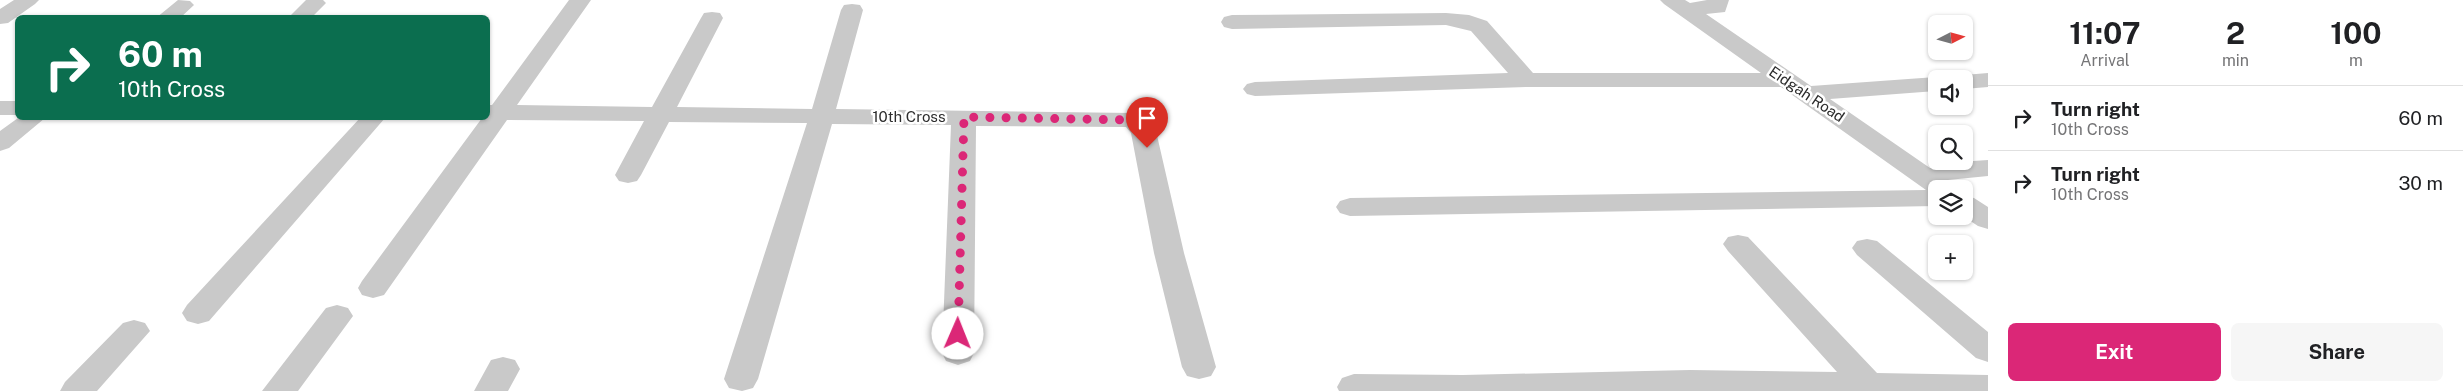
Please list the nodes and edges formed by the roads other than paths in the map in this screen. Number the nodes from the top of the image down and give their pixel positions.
1 (28, 0) edge
2 (580, 0) edge
3 (1718, 0) edge
4 (315, 3) dead end
5 (1678, 5) edge
6 (852, 10) dead end
7 (301, 15) edge
8 (0, 18) edge
9 (712, 18) dead end
10 (1232, 22) dead end
11 (1526, 80) junction
12 (1785, 80) junction
13 (1988, 80) edge
14 (1973, 81) edge
15 (1928, 85) edge
16 (1255, 89) dead end
17 (1807, 94) junction
18 (0, 108) edge
19 (15, 108) edge
20 (493, 112) edge
21 (659, 114) junction
22 (822, 116) junction
23 (964, 117) junction
24 (30, 120) edge
25 (371, 120) edge
26 (488, 120) edge
27 (0, 143) edge
28 (1988, 168) edge
29 (628, 175) dead end
30 (1945, 180) edge
31 (1928, 183) edge
32 (1928, 188) edge
33 (1350, 207) dead end
34 (1973, 210) edge
35 (1988, 220) edge
36 (1738, 244) dead end
37 (1867, 248) dead end
38 (373, 288) dead end
39 (198, 313) dead end
40 (337, 316) dead end
41 (134, 331) dead end
42 (1988, 350) edge
43 (958, 353) dead end
44 (1199, 367) dead end
45 (741, 379) dead end
46 (1867, 384) junction
47 (1354, 387) dead end
48 (1988, 388) edge
49 (77, 391) edge
50 (279, 391) edge

1 - 8 street
2 - 20 street
3 - 5 street
4 - 7 street
5 - 12 street, Eidgah Road
6 - 22 street
9 - 21 street
10 - 11 street
11 - 12 street
11 - 16 street
12 - 17 street, Eidgah Road
13 - 14 street
15 - 17 street
17 - 31 street, Eidgah Road
18 - 19 street
20 - 21 street, 10th Cross
21 - 22 street, 10th Cross
21 - 29 street
22 - 23 street, 10th Cross
22 - 45 street
23 - 43 street
23 - 44 street, 10th Cross
24 - 27 street
25 - 39 street
26 - 38 street
28 - 30 street
32 - 33 street
34 - 35 street
36 - 46 street
37 - 42 street
40 - 50 street
41 - 49 street
46 - 47 street
46 - 48 street

